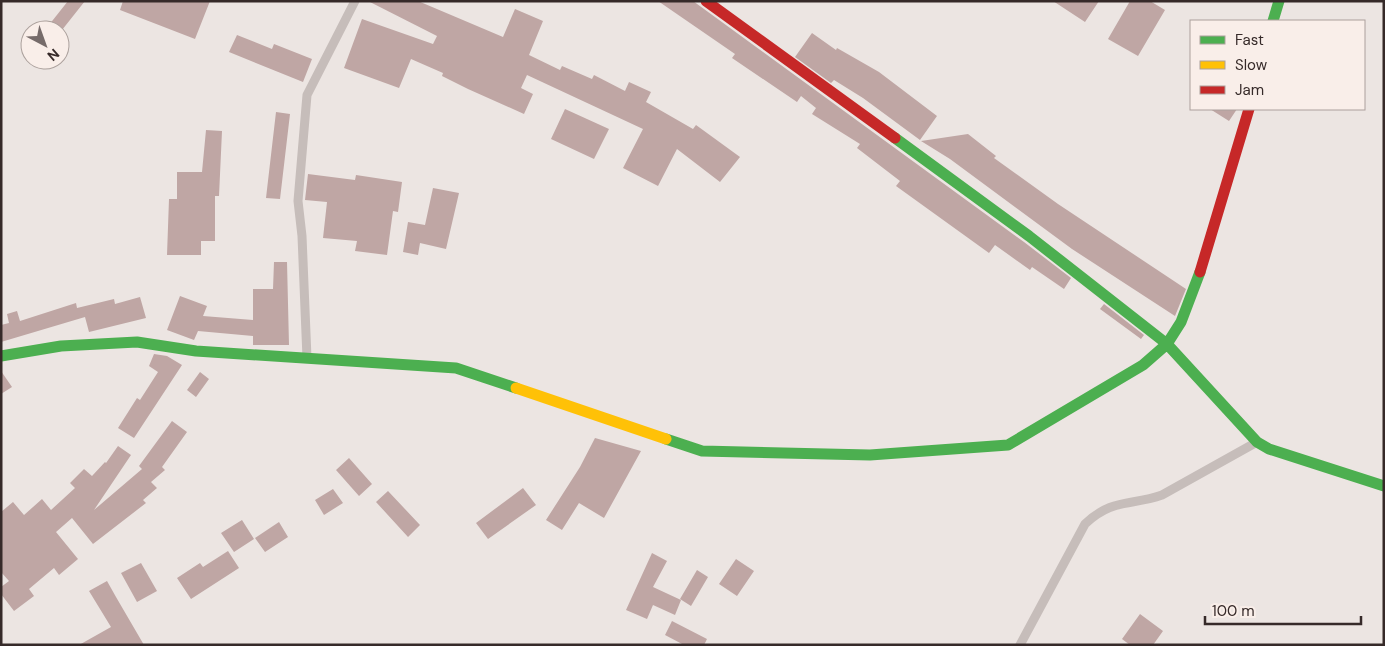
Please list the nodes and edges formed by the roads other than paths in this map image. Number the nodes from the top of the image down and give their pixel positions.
1 (355, 1) edge
2 (706, 1) edge
3 (1279, 1) edge
4 (1273, 20) edge
5 (1249, 110) edge
6 (1167, 344) junction
7 (1, 356) edge
8 (307, 358) junction
9 (1257, 442) junction
10 (1384, 486) edge
11 (1023, 644) edge

1 - 8 street
2 - 6 street
3 - 4 street
5 - 6 street
6 - 8 street
6 - 9 street
7 - 8 street
9 - 10 street
9 - 11 street

